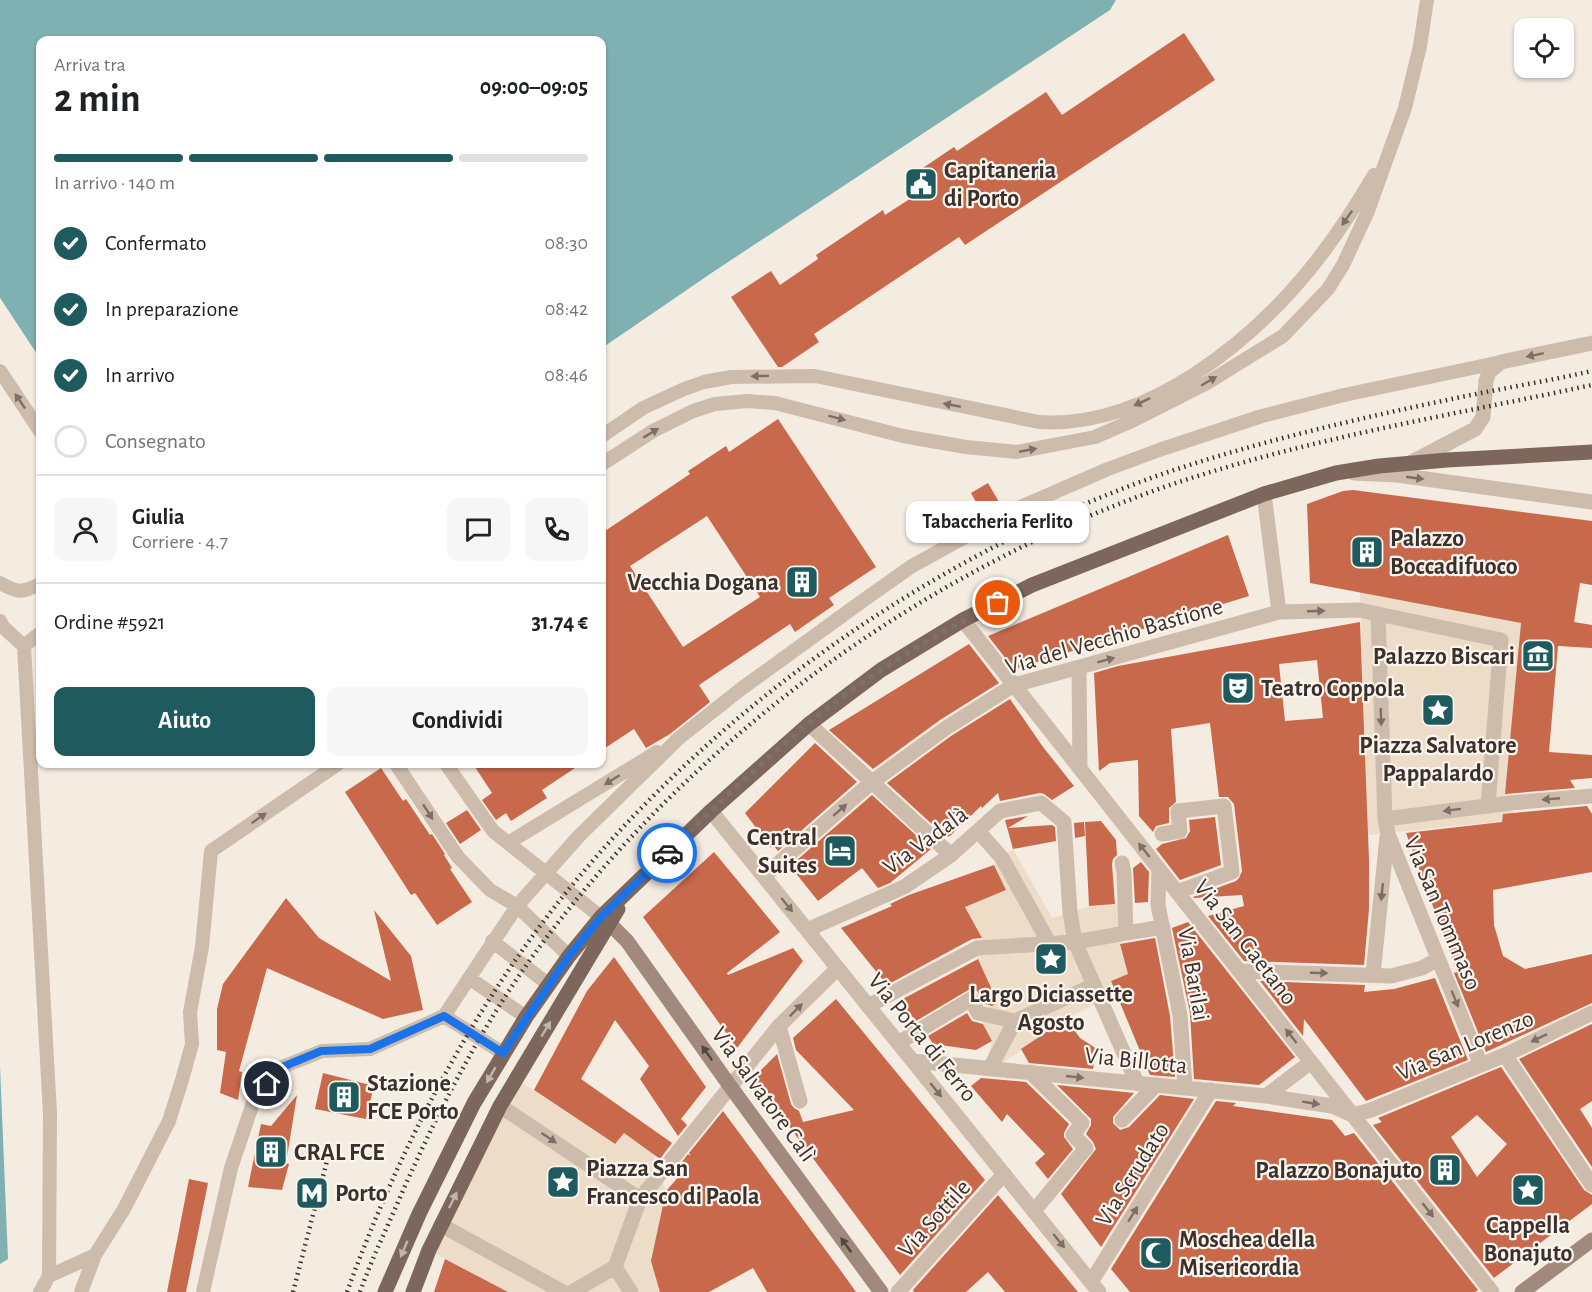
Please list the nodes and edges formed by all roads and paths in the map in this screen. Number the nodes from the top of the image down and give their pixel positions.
1 (1427, 0) edge
2 (1389, 150) junction
3 (1592, 343) edge
4 (1501, 362) junction
5 (0, 371) edge
6 (36, 425) edge
7 (606, 433) edge
8 (1590, 451) edge
9 (606, 461) edge
10 (1410, 463) junction
11 (1336, 473) junction
12 (1264, 494) junction
13 (1592, 502) edge
14 (0, 583) edge
15 (36, 586) edge
16 (1279, 612) junction
17 (1378, 614) junction
18 (963, 620) junction
19 (0, 621) edge
20 (36, 636) edge
21 (24, 646) junction
22 (1079, 668) junction
23 (1014, 685) junction
24 (809, 724) junction
25 (679, 738) junction
26 (332, 768) edge
27 (399, 768) edge
28 (449, 768) edge
29 (1080, 768) junction
30 (872, 782) junction
31 (1592, 796) edge
32 (1488, 806) junction
33 (711, 811) junction
34 (1386, 826) junction
35 (978, 831) junction
36 (1162, 834) dead end
37 (508, 843) junction
38 (951, 855) junction
39 (1122, 862) dead end
40 (1159, 869) junction
41 (544, 874) junction
42 (764, 876) junction
43 (1177, 892) junction
44 (517, 906) junction
45 (605, 920) junction
46 (1163, 927) junction
47 (807, 930) junction
48 (1126, 933) junction
49 (492, 941) junction
50 (1075, 942) junction
51 (1049, 943) junction
52 (569, 956) junction
53 (1438, 959) junction
54 (838, 968) junction
55 (1239, 971) junction
56 (1373, 975) junction
57 (469, 978) junction
58 (548, 984) junction
59 (1094, 985) junction
60 (868, 1006) junction
61 (1592, 1012) edge
62 (444, 1016) junction
63 (526, 1017) junction
64 (1015, 1021) junction
65 (780, 1026) junction
66 (898, 1043) junction
67 (503, 1053) junction
68 (1505, 1055) junction
69 (913, 1061) junction
70 (1311, 1062) junction
71 (1481, 1065) junction
72 (990, 1068) junction
73 (1030, 1072) junction
74 (1137, 1083) junction
75 (1156, 1085) junction
76 (730, 1086) junction
77 (1185, 1087) junction
78 (1211, 1090) junction
79 (1266, 1096) junction
80 (800, 1101) dead end
81 (500, 1106) junction
82 (1353, 1115) junction
83 (1122, 1120) dead end
84 (1004, 1174) junction
85 (1592, 1185) edge
86 (640, 1199) junction
87 (1034, 1211) junction
88 (441, 1225) junction
89 (1592, 1240) edge
90 (95, 1256) junction
91 (615, 1267) junction
92 (49, 1276) junction
93 (1095, 1287) edge
94 (40, 1292) edge
95 (81, 1292) edge
96 (202, 1292) edge
97 (385, 1292) edge
98 (413, 1292) edge
99 (563, 1292) edge
100 (572, 1292) edge
101 (631, 1292) edge
102 (881, 1292) edge
103 (898, 1292) edge
104 (1492, 1292) edge
105 (1522, 1292) edge

1 - 2 lane
2 -> 7 lane
9 -> 2 lane
3 -> 4 street
4 - 10 street
4 - 25 lane
6 -> 5 lane
8 - 10 main road
10 - 11 main road
11 - 12 main road
11 -> 13 street
12 - 16 street
12 - 18 main road
14 - 15 lane
16 -> 17 street, Via del Vecchio Bastione
22 -> 16 street, Via del Vecchio Bastione
17 - 32 street, Via del Vecchio Bastione
17 -> 34 street
18 - 23 street, Via San Gaetano
18 - 24 main road
19 - 21 lane
20 - 21 lane
21 - 92 lane
22 - 23 street, Via del Vecchio Bastione
22 - 29 street
23 - 29 street, Via San Gaetano
23 - 30 street, Via del Vecchio Bastione
24 - 30 street
24 - 33 main road
25 -> 37 lane
25 - 41 lane
90 -> 26 lane
27 -> 44 lane
28 - 37 lane
40 -> 29 street, Via San Gaetano
30 - 38 street
42 -> 30 street, Via del Vecchio Bastione
31 -> 32 street
32 -> 34 street
33 - 42 street, Via Porta di Ferro
33 - 45 main road
34 - 53 street, Via San Tommaso
34 -> 56 street, Via San Tommaso
35 - 38 street, Via Vadalà
35 - 50 street, Via Vadalà
35 - 51 street
36 - 43 street
37 - 41 lane
38 - 47 street, Via Vadalà
39 - 48 street
40 - 43 street, Via San Gaetano
40 - 46 street, Via Barilai
41 - 44 lane
41 - 45 lane
42 -> 47 street, Via Porta di Ferro
43 - 55 street, Via San Gaetano
44 - 49 lane
44 - 52 lane
45 - 52 main road
76 -> 45 main road, Via Salvatore Calì
81 -> 45 main road
46 - 48 street
46 - 77 street, Via Barilai
47 - 54 street, Via Porta di Ferro
48 - 50 street
49 - 57 lane
49 - 58 lane
50 - 51 street
50 - 59 street
51 - 60 street
52 - 58 main road
53 - 56 street
53 -> 71 street, Via San Tommaso
54 - 60 street, Via Porta di Ferro
65 -> 54 street
55 -> 56 street
70 -> 55 street, Via San Gaetano
57 - 62 lane
57 - 63 lane
58 - 63 main road
59 - 64 street
59 - 74 street
60 - 66 street, Via Porta di Ferro
61 -> 68 street, Via San Lorenzo
62 - 67 lane
62 - 96 lane
63 - 67 main road
64 - 66 street
64 - 72 street
65 - 76 street
65 - 80 street
66 - 69 street, Via Porta di Ferro
67 -> 97 main road
68 - 71 street, Via San Lorenzo
68 - 85 street
69 - 72 street, Via Billotta
69 -> 84 street, Via Porta di Ferro
70 - 79 street
70 - 82 street, Via San Gaetano
71 - 82 street, Via San Lorenzo
72 - 73 street, Via Billotta
73 -> 74 street, Via Billotta
73 - 87 street
74 - 75 street, Via Billotta
75 - 77 street, Via Billotta
75 - 83 street
76 - 86 street
102 -> 76 main road, Via Salvatore Calì
77 - 78 street, Via Billotta
78 - 79 street, Via Billotta
93 -> 78 street, Via Scrudato
79 -> 82 street, Via Billotta
81 -> 86 street
88 -> 81 main road
82 -> 104 street, Via San Gaetano
84 - 87 street, Via Porta di Ferro
84 - 103 street, Via Sottile
86 - 91 street
87 -> 93 street, Via Porta di Ferro
88 - 98 main road
88 - 99 street
89 - 105 main road
90 - 92 lane
90 - 95 lane
91 - 100 street
91 - 101 street
92 - 94 lane

